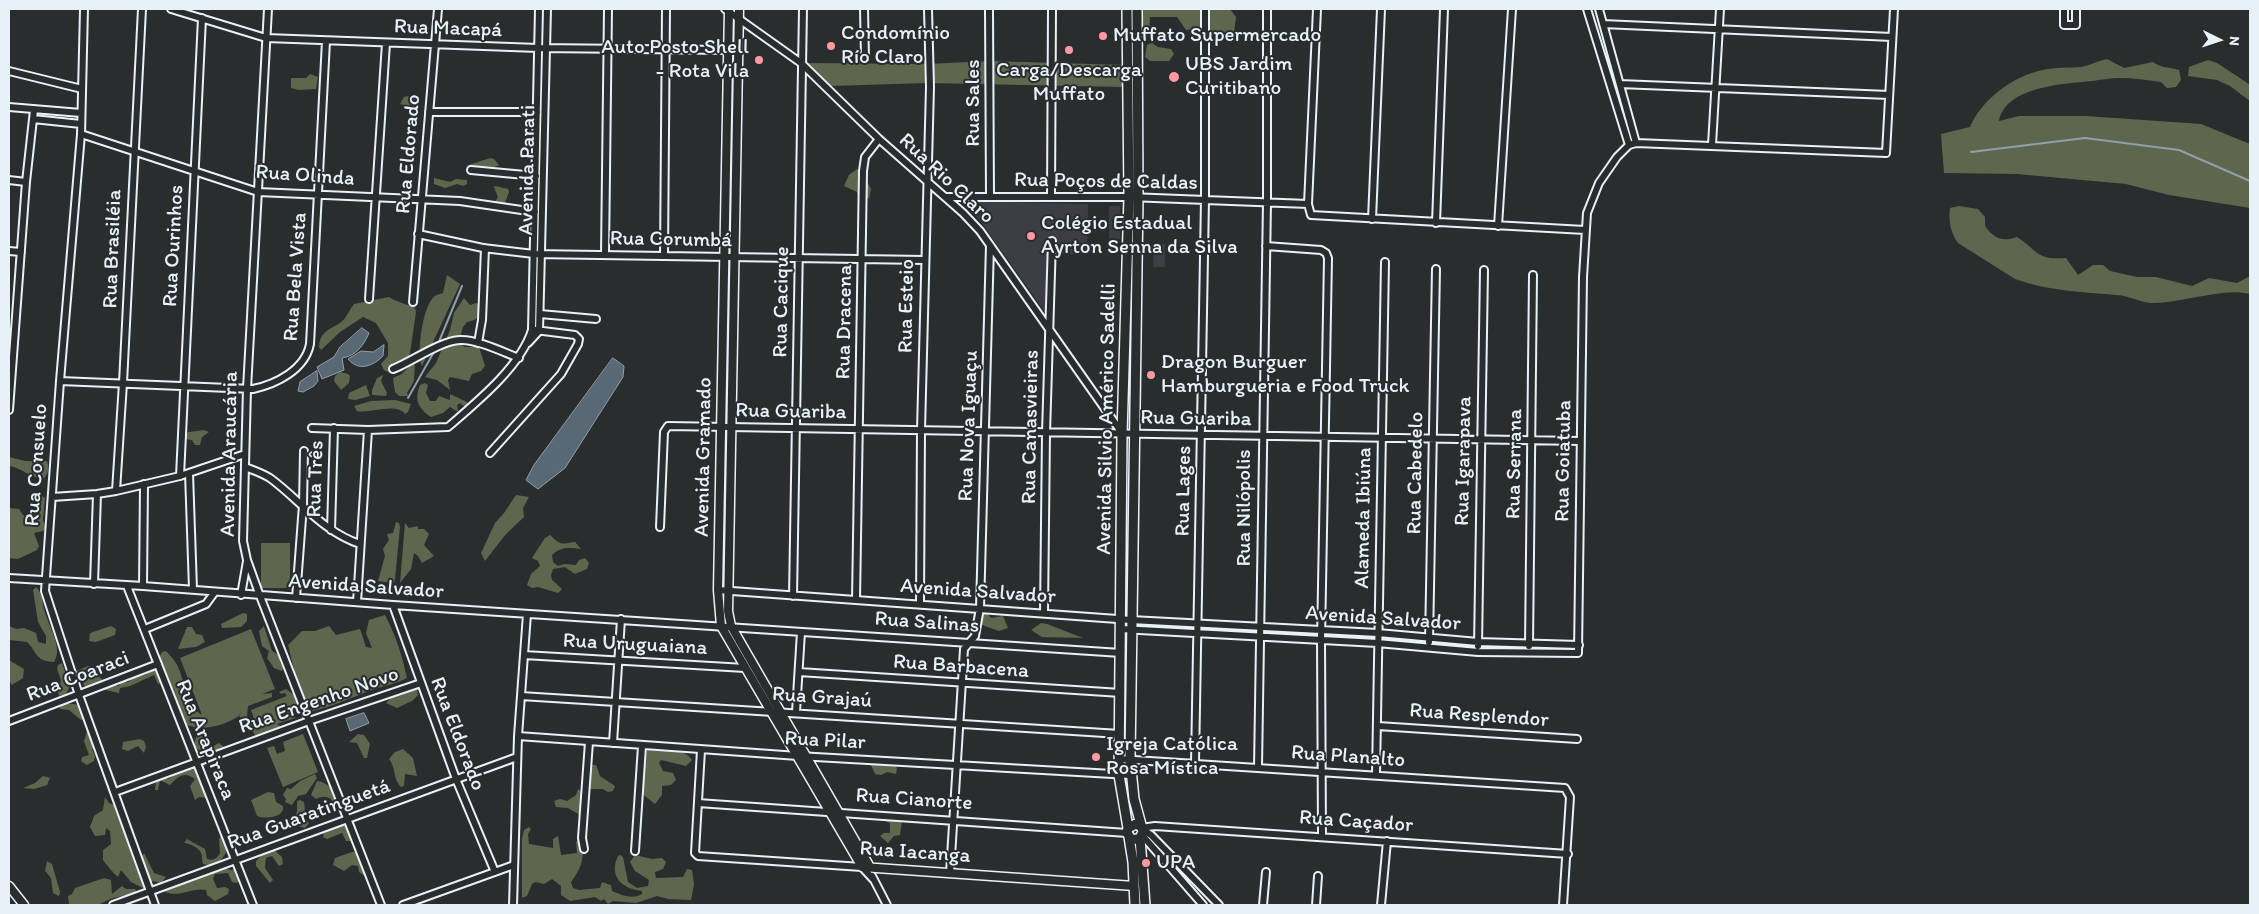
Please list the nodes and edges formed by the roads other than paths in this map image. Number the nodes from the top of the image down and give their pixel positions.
1 (84, 9) edge
2 (142, 9) edge
3 (171, 9) edge
4 (268, 9) edge
5 (438, 9) edge
6 (539, 9) edge
7 (547, 9) edge
8 (608, 9) edge
9 (666, 9) edge
10 (739, 9) edge
11 (802, 9) edge
12 (864, 9) edge
13 (928, 9) edge
14 (989, 9) edge
15 (1052, 9) edge
16 (1127, 9) edge
17 (1138, 9) edge
18 (1205, 9) edge
19 (1267, 9) edge
20 (1317, 9) edge
21 (1381, 9) edge
22 (1444, 9) edge
23 (1512, 9) edge
24 (1587, 9) edge
25 (1599, 9) edge
26 (1720, 9) edge
27 (1894, 9) edge
28 (2064, 9) edge
29 (2076, 9) edge
30 (728, 10) edge
31 (202, 18) junction
32 (739, 18) junction
33 (1603, 24) junction
34 (1719, 29) junction
35 (1892, 37) junction
36 (266, 38) junction
37 (326, 41) junction
38 (386, 43) junction
39 (437, 45) junction
40 (538, 48) junction
41 (547, 48) junction
42 (608, 48) junction
43 (667, 49) junction
44 (729, 50) junction
45 (865, 58) dead end
46 (801, 63) junction
47 (9, 71) edge
48 (1620, 84) junction
49 (1715, 88) junction
50 (82, 90) junction
51 (1889, 95) junction
52 (9, 107) edge
53 (34, 110) junction
54 (428, 112) junction
55 (537, 112) junction
56 (81, 113) junction
57 (33, 119) junction
58 (81, 124) junction
59 (1138, 128) junction
60 (1128, 129) junction
61 (81, 134) junction
62 (878, 139) junction
63 (1636, 143) junction
64 (1629, 145) junction
65 (1712, 145) junction
66 (133, 152) junction
67 (471, 170) dead end
68 (194, 172) junction
69 (536, 176) junction
70 (9, 180) edge
71 (26, 182) junction
72 (927, 182) junction
73 (258, 192) junction
74 (318, 195) junction
75 (376, 197) junction
76 (944, 197) junction
77 (990, 197) junction
78 (1051, 197) junction
79 (1134, 197) junction
80 (422, 199) junction
81 (1204, 199) junction
82 (1267, 202) junction
83 (1308, 204) junction
84 (535, 212) junction
85 (1372, 219) junction
86 (1436, 223) junction
87 (1498, 226) junction
88 (1585, 230) junction
89 (418, 234) junction
90 (1052, 241) dead end
91 (990, 245) junction
92 (1266, 246) junction
93 (485, 248) junction
94 (9, 251) edge
95 (20, 252) junction
96 (534, 254) junction
97 (543, 254) junction
98 (605, 254) junction
99 (664, 256) junction
100 (725, 257) junction
101 (735, 257) junction
102 (799, 259) junction
103 (861, 259) junction
104 (924, 260) junction
105 (1384, 262) dead end
106 (1436, 269) dead end
107 (1484, 270) dead end
108 (1534, 275) dead end
109 (369, 299) dead end
110 (413, 302) dead end
111 (540, 314) junction
112 (596, 318) dead end
113 (1049, 328) junction
114 (536, 330) junction
115 (11, 341) edge
116 (478, 343) junction
117 (518, 358) junction
118 (393, 369) dead end
119 (60, 381) junction
120 (123, 383) junction
121 (183, 385) junction
122 (247, 389) junction
123 (9, 410) edge
124 (726, 427) junction
125 (312, 428) dead end
126 (334, 428) junction
127 (796, 428) junction
128 (860, 429) junction
129 (368, 430) junction
130 (921, 430) junction
131 (984, 432) junction
132 (1046, 433) junction
133 (1122, 434) junction
134 (1135, 434) junction
135 (1200, 435) junction
136 (1262, 437) junction
137 (1325, 437) junction
138 (1382, 438) junction
139 (1433, 439) junction
140 (1481, 440) junction
141 (1531, 441) junction
142 (1580, 441) junction
143 (304, 451) dead end
144 (490, 453) dead end
145 (245, 454) junction
146 (245, 467) junction
147 (189, 473) junction
148 (180, 476) junction
149 (144, 484) junction
150 (116, 491) junction
151 (97, 494) junction
152 (52, 497) junction
153 (303, 505) junction
154 (660, 527) dead end
155 (331, 530) junction
156 (360, 544) junction
157 (247, 560) junction
158 (9, 578) edge
159 (44, 582) junction
160 (94, 584) junction
161 (127, 586) junction
162 (143, 586) junction
163 (193, 590) junction
164 (718, 590) junction
165 (727, 591) junction
166 (214, 593) junction
167 (241, 595) junction
168 (260, 596) junction
169 (794, 596) junction
170 (296, 598) junction
171 (856, 600) junction
172 (357, 602) junction
173 (920, 604) junction
174 (394, 605) junction
175 (980, 608) junction
176 (1044, 613) junction
177 (527, 614) junction
178 (621, 619) junction
179 (1121, 619) junction
180 (1131, 620) junction
181 (1199, 624) junction
182 (721, 626) junction
183 (731, 626) junction
184 (1260, 628) junction
185 (145, 629) junction
186 (1121, 629) junction
187 (1131, 630) junction
188 (1322, 630) junction
189 (801, 632) junction
190 (1378, 633) junction
191 (1198, 634) junction
192 (1260, 637) junction
193 (1429, 638) junction
194 (1321, 640) junction
195 (970, 642) junction
196 (1478, 642) junction
197 (1378, 643) junction
198 (1529, 644) junction
199 (1579, 645) junction
200 (1428, 648) junction
201 (1120, 652) junction
202 (1478, 652) junction
203 (1529, 653) junction
204 (524, 655) junction
205 (618, 660) junction
206 (158, 664) junction
207 (745, 668) junction
208 (799, 672) junction
209 (421, 683) junction
210 (962, 684) junction
211 (1121, 693) junction
212 (79, 695) junction
213 (521, 696) junction
214 (616, 701) junction
215 (772, 710) junction
216 (781, 712) junction
217 (796, 712) junction
218 (9, 720) edge
219 (309, 721) junction
220 (959, 724) junction
221 (1378, 726) junction
222 (1120, 734) junction
223 (518, 736) junction
224 (1577, 739) dead end
225 (589, 742) junction
226 (614, 743) junction
227 (642, 746) junction
228 (701, 750) junction
229 (517, 756) junction
230 (801, 756) junction
231 (1119, 759) junction
232 (1130, 759) junction
233 (196, 762) junction
234 (1195, 763) junction
235 (956, 765) junction
236 (1258, 768) junction
237 (1320, 771) junction
238 (1119, 775) junction
239 (1130, 775) junction
240 (1376, 775) junction
241 (456, 779) junction
242 (115, 792) junction
243 (698, 803) junction
244 (834, 811) junction
245 (347, 819) junction
246 (953, 819) junction
247 (1141, 831) junction
248 (1128, 832) junction
249 (1322, 836) junction
250 (1387, 841) junction
251 (584, 849) dead end
252 (635, 851) dead end
253 (1568, 854) junction
254 (236, 859) junction
255 (514, 865) junction
256 (866, 867) junction
257 (495, 872) junction
258 (1266, 872) dead end
259 (950, 873) junction
260 (1318, 876) dead end
261 (9, 886) edge
262 (1134, 886) junction
263 (150, 892) junction
264 (24, 905) edge
265 (113, 905) edge
266 (155, 905) edge
267 (253, 905) edge
268 (380, 905) edge
269 (403, 905) edge
270 (513, 905) edge
271 (887, 905) edge
272 (1135, 905) edge
273 (1145, 905) edge
274 (1203, 905) edge
275 (1219, 905) edge
276 (1263, 905) edge
277 (1316, 905) edge
278 (1381, 905) edge
279 (1563, 905) edge

1 - 50 street, Rua Consuelo
2 - 66 street, Rua Brasiléia
3 - 31 street, Rua Macapá
4 - 36 street, Avenida Araucária
5 - 39 street, Rua Eldorado
6 - 40 street, Avenida Parati
7 - 41 street, Avenida Parati
8 - 42 street
9 - 43 street
10 - 32 street, Avenida Gramado
11 - 46 street, Rua Cacique
12 - 45 street
13 - 72 street, Rua Esteio
14 - 77 street, Rua Sales
15 - 78 street
16 - 60 main road, Avenida Silvio Américo Sadelli
17 - 59 main road, Avenida Silvio Américo Sadelli
18 - 81 street, Rua Lages
19 - 82 street, Rua Nilópolis
20 - 83 street
21 - 85 street
22 - 86 street
23 - 87 street
24 - 64 street
25 - 33 street
26 - 34 street
27 - 35 street
28 - 29 street
30 - 32 street, Rua Rio Claro
30 - 44 street, Avenida Gramado
31 - 36 street, Rua Macapá
31 - 68 street, Rua Ourinhos
32 - 46 street, Rua Rio Claro
32 - 101 street, Avenida Gramado
33 - 34 street
33 - 48 street
34 - 35 street
34 - 49 street
35 - 51 street
36 - 37 street, Rua Macapá
36 - 73 street, Avenida Araucária
37 - 38 street, Rua Macapá
37 - 74 street, Rua Bela Vista
38 - 39 street, Rua Macapá
38 - 75 street
39 - 40 street, Rua Macapá
39 - 54 street, Rua Eldorado
40 - 41 street, Rua Macapá
40 - 55 street, Avenida Parati
41 - 42 street, Rua Macapá
41 - 97 street, Avenida Parati
42 - 43 street, Rua Macapá
42 - 98 street
43 - 44 street, Rua Macapá
43 - 99 street
44 - 100 street, Avenida Gramado
46 - 62 street, Rua Rio Claro
46 - 102 street, Rua Cacique
47 - 50 street
48 - 49 street
48 - 63 street
49 - 51 street
49 - 65 street
50 - 56 street, Rua Consuelo
51 - 65 street
52 - 53 street
53 - 56 street
53 - 57 street
54 - 55 street
54 - 80 street, Rua Eldorado
55 - 69 street, Avenida Parati
56 - 58 street, Rua Consuelo
57 - 58 street
57 - 71 street
58 - 61 street, Rua Consuelo
59 - 60 main road
59 - 79 main road, Avenida Silvio Américo Sadelli
60 - 79 main road, Avenida Silvio Américo Sadelli
61 - 66 street, Rua Olinda
61 - 119 street, Rua Consuelo
62 - 72 street, Rua Rio Claro
62 - 103 street, Rua Dracena
63 - 64 street
63 - 65 street
64 - 88 street, Rua Goiatuba
66 - 68 street, Rua Olinda
66 - 120 street, Rua Brasiléia
67 - 69 street
68 - 73 street, Rua Olinda
68 - 121 street, Rua Ourinhos
69 - 84 street, Avenida Parati
70 - 71 street
71 - 95 street
72 - 76 street, Rua Rio Claro
72 - 104 street, Rua Esteio
73 - 74 street, Rua Olinda
73 - 122 street, Avenida Araucária
74 - 75 street, Rua Olinda
74 - 122 street, Rua Bela Vista
75 - 80 street, Rua Olinda
75 - 109 street
76 - 77 street, Rua Poços de Caldas
76 - 91 street, Rua Rio Claro
77 - 78 street, Rua Poços de Caldas
78 - 79 street, Rua Poços de Caldas
79 - 81 street, Rua Poços de Caldas
79 - 133 main road, Avenida Silvio Américo Sadelli
79 - 134 main road, Avenida Silvio Américo Sadelli
80 - 84 street, Rua Olinda
80 - 89 street, Rua Eldorado
81 - 82 street, Rua Poços de Caldas
81 - 135 street, Rua Lages
82 - 83 street, Rua Poços de Caldas
82 - 92 street, Rua Nilópolis
83 - 85 street
84 - 96 street, Avenida Parati
85 - 86 street
86 - 87 street
87 - 88 street
88 - 142 street, Rua Goiatuba
89 - 93 street, Rua Corumbá
89 - 110 street, Rua Eldorado
90 - 113 street, Rua Canasvieiras
91 - 113 street, Rua Rio Claro
91 - 131 street, Rua Nova Iguaçu
92 - 136 street, Rua Nilópolis
92 - 137 street
93 - 96 street, Rua Corumbá
93 - 116 street
94 - 95 street
95 - 115 street
96 - 97 street, Rua Corumbá
96 - 114 street, Avenida Parati
97 - 98 street, Rua Corumbá
97 - 111 street, Avenida Parati
98 - 99 street, Rua Corumbá
99 - 100 street, Rua Corumbá
100 - 101 street, Rua Corumbá
100 - 124 street, Avenida Gramado
101 - 102 street, Rua Corumbá
101 - 124 street, Avenida Gramado
102 - 103 street, Rua Corumbá
102 - 127 street, Rua Cacique
103 - 104 street, Rua Corumbá
103 - 128 street, Rua Dracena
104 - 130 street, Rua Esteio
105 - 138 street, Alameda Ibiúna
106 - 139 street, Rua Cabedelo
107 - 140 street, Rua Igarapava
108 - 141 street, Rua Serrana
111 - 112 street
111 - 114 street, Avenida Parati
113 - 132 street, Rua Canasvieiras
113 - 133 street, Rua Rio Claro
114 - 117 street
114 - 144 street
115 - 123 street
116 - 117 street
116 - 118 street
117 - 129 street
119 - 120 street, Rua Bela Vista
119 - 152 street, Rua Consuelo
120 - 121 street, Rua Bela Vista
120 - 150 street, Rua Brasiléia
121 - 122 street, Rua Bela Vista
121 - 148 street, Rua Ourinhos
122 - 145 street, Avenida Araucária
124 - 127 street, Rua Guariba
124 - 154 street, Rua Guariba
124 - 164 street, Avenida Gramado
124 - 165 street, Avenida Gramado
125 - 126 street
126 - 129 street
126 - 155 street, Rua Três
127 - 128 street, Rua Guariba
127 - 169 street, Rua Cacique
128 - 130 street, Rua Guariba
128 - 171 street, Rua Dracena
129 - 156 street
130 - 131 street, Rua Guariba
130 - 173 street, Rua Esteio
131 - 132 street, Rua Guariba
131 - 175 street, Rua Nova Iguaçu
132 - 133 street, Rua Guariba
132 - 176 street, Rua Canasvieiras
133 - 134 street, Rua Guariba
133 - 179 main road, Avenida Silvio Américo Sadelli
134 - 135 street, Rua Guariba
134 - 180 main road, Avenida Silvio Américo Sadelli
135 - 136 street, Rua Guariba
135 - 181 street, Rua Lages
136 - 137 street, Rua Guariba
136 - 184 street, Rua Nilópolis
137 - 138 street, Rua Guariba
137 - 188 street
138 - 139 street, Rua Guariba
138 - 190 street, Alameda Ibiúna
139 - 140 street, Rua Guariba
139 - 193 street, Rua Cabedelo
140 - 141 street, Rua Guariba
140 - 196 street, Rua Igarapava
141 - 142 street, Rua Guariba
141 - 198 street, Rua Serrana
142 - 199 street, Rua Goiatuba
143 - 153 street
145 - 146 street, Avenida Araucária
145 - 147 street
146 - 153 street
146 - 157 street, Avenida Araucária
147 - 148 street
147 - 163 street
148 - 149 street
149 - 150 street
149 - 162 street
150 - 151 street
151 - 152 street
151 - 160 street
152 - 159 street, Rua Consuelo
153 - 155 street
153 - 170 street
155 - 156 street
156 - 172 street
157 - 167 street
157 - 168 street, Avenida Araucária
158 - 159 street, Avenida Salvador
159 - 160 street, Avenida Salvador
159 - 212 street, Rua Consuelo
160 - 161 street, Avenida Salvador
161 - 162 street, Avenida Salvador
161 - 185 street, Rua Arapiraca
162 - 163 street, Avenida Salvador
163 - 166 street, Avenida Salvador
164 - 165 street, Avenida Salvador
164 - 182 street, Avenida Gramado
165 - 169 street, Avenida Salvador
165 - 183 street, Avenida Gramado
166 - 167 street, Avenida Salvador
166 - 185 street
167 - 168 street, Avenida Salvador
168 - 170 street, Avenida Salvador
168 - 219 street, Avenida Araucária
169 - 171 street, Avenida Salvador
170 - 172 street, Avenida Salvador
171 - 173 street, Avenida Salvador
172 - 174 street, Avenida Salvador
173 - 175 street, Avenida Salvador
174 - 177 street, Avenida Salvador
174 - 209 street, Rua Eldorado
175 - 176 street, Avenida Salvador
175 - 195 street, Rua Nova Iguaçu
176 - 179 street, Avenida Salvador
177 - 178 street, Avenida Salvador
177 - 204 street
178 - 182 street, Avenida Salvador
178 - 205 street
179 - 180 street, Avenida Salvador
179 - 186 main road, Avenida Silvio Américo Sadelli
180 - 181 street, Avenida Salvador
180 - 187 main road, Avenida Silvio Américo Sadelli
181 - 184 street, Avenida Salvador
181 - 191 street, Rua Lages
182 - 183 street, Avenida Salvador
182 - 207 street, Avenida Gramado
183 - 189 street, Rua Salinas
183 - 216 street, Avenida Gramado
184 - 188 street, Avenida Salvador
184 - 192 street, Rua Nilópolis
185 - 206 street, Rua Arapiraca
186 - 187 street, Avenida Salvador
186 - 201 main road, Avenida Silvio Américo Sadelli
187 - 191 street, Avenida Salvador
187 - 232 main road, Avenida Silvio Américo Sadelli
188 - 190 street, Avenida Salvador
188 - 194 street
189 - 195 street, Rua Salinas
189 - 208 street
190 - 193 street, Avenida Salvador
190 - 197 street, Alameda Ibiúna
191 - 192 street, Avenida Salvador
191 - 234 street, Rua Lages
192 - 194 street, Avenida Salvador
192 - 236 street, Rua Nilópolis
193 - 196 street, Avenida Salvador
193 - 200 street, Rua Cabedelo
194 - 197 street, Avenida Salvador
194 - 237 street
195 - 201 street, Rua Salinas
195 - 210 street, Rua Nova Iguaçu
196 - 198 street, Avenida Salvador
196 - 202 street, Rua Igarapava
197 - 200 street, Avenida Salvador
197 - 221 street, Alameda Ibiúna
198 - 199 street, Avenida Salvador
198 - 203 street, Rua Serrana
199 - 203 street, Avenida Salvador
200 - 202 street, Avenida Salvador
201 - 211 main road, Avenida Silvio Américo Sadelli
202 - 203 street, Avenida Salvador
204 - 205 street, Rua Uruguaiana
204 - 213 street
205 - 207 street, Rua Uruguaiana
205 - 214 street
206 - 212 street, Rua Coaraci
206 - 233 street, Rua Arapiraca
207 - 215 street, Avenida Gramado
208 - 210 street, Rua Barbacena
208 - 217 street
209 - 219 street, Rua Engenho Novo
209 - 241 street, Rua Eldorado
210 - 211 street, Rua Barbacena
210 - 220 street, Rua Nova Iguaçu
211 - 222 main road, Avenida Silvio Américo Sadelli
212 - 218 street, Rua Coaraci
212 - 242 street, Rua Consuelo
213 - 214 street, Rua Grajaú
213 - 223 street
214 - 215 street, Rua Grajaú
214 - 226 street
215 - 216 street, Rua Grajaú
215 - 230 street, Avenida Gramado
216 - 217 street, Rua Grajaú
216 - 230 street, Avenida Gramado
217 - 220 street, Rua Grajaú
219 - 233 street, Rua Engenho Novo
219 - 245 street, Avenida Araucária
220 - 222 street, Rua Grajaú
220 - 235 street, Rua Nova Iguaçu
221 - 224 street, Rua Resplendor
221 - 240 street, Alameda Ibiúna
222 - 231 main road, Avenida Silvio Américo Sadelli
223 - 225 street, Rua Pilar
223 - 229 street
225 - 226 street, Rua Pilar
225 - 251 street
226 - 227 street, Rua Pilar
227 - 228 street, Rua Pilar
227 - 252 street
228 - 230 street, Rua Pilar
228 - 243 street
229 - 241 street, Rua Guaratinguetá
229 - 255 street
230 - 235 street, Rua Pilar
230 - 244 street, Avenida Gramado
231 - 232 street, Rua Planalto
231 - 238 main road, Avenida Silvio Américo Sadelli
232 - 234 street, Rua Planalto
232 - 239 main road, Avenida Silvio Américo Sadelli
233 - 242 street, Rua Engenho Novo
233 - 254 street, Rua Arapiraca
234 - 236 street, Rua Planalto
235 - 238 street, Rua Pilar
235 - 246 street, Rua Nova Iguaçu
236 - 237 street, Rua Planalto
237 - 240 street, Rua Planalto
237 - 249 street
238 - 239 street, Rua Pilar
238 - 248 main road, Avenida Silvio Américo Sadelli
239 - 247 main road, Avenida Silvio Américo Sadelli
240 - 253 street, Rua Planalto
241 - 245 street, Rua Guaratinguetá
241 - 257 street, Rua Eldorado
242 - 263 street, Rua Consuelo
243 - 244 street, Rua Cianorte
243 - 256 street, Rua Iacanga
244 - 246 street, Rua Cianorte
244 - 256 street, Avenida Gramado
245 - 254 street, Rua Guaratinguetá
245 - 268 street, Avenida Araucária
246 - 248 street, Rua Cianorte
246 - 259 street, Rua Nova Iguaçu
247 - 248 main road
247 - 248 main road
247 - 249 street, Rua Caçador
247 - 273 main road, Avenida Silvio Américo Sadelli
247 - 274 street
247 - 275 street
248 - 262 main road, Avenida Silvio Américo Sadelli
249 - 250 street, Rua Caçador
250 - 253 street, Rua Caçador
250 - 278 street
253 - 279 street
254 - 263 street, Rua Guaratinguetá
254 - 267 street, Rua Arapiraca
255 - 257 street
255 - 270 street
256 - 259 street, Rua Iacanga
256 - 271 street
257 - 269 street
258 - 276 street
259 - 262 street, Rua Iacanga
260 - 277 street
261 - 264 street
262 - 272 main road, Avenida Silvio Américo Sadelli
263 - 265 street, Rua Guaratinguetá
263 - 266 street, Rua Consuelo

